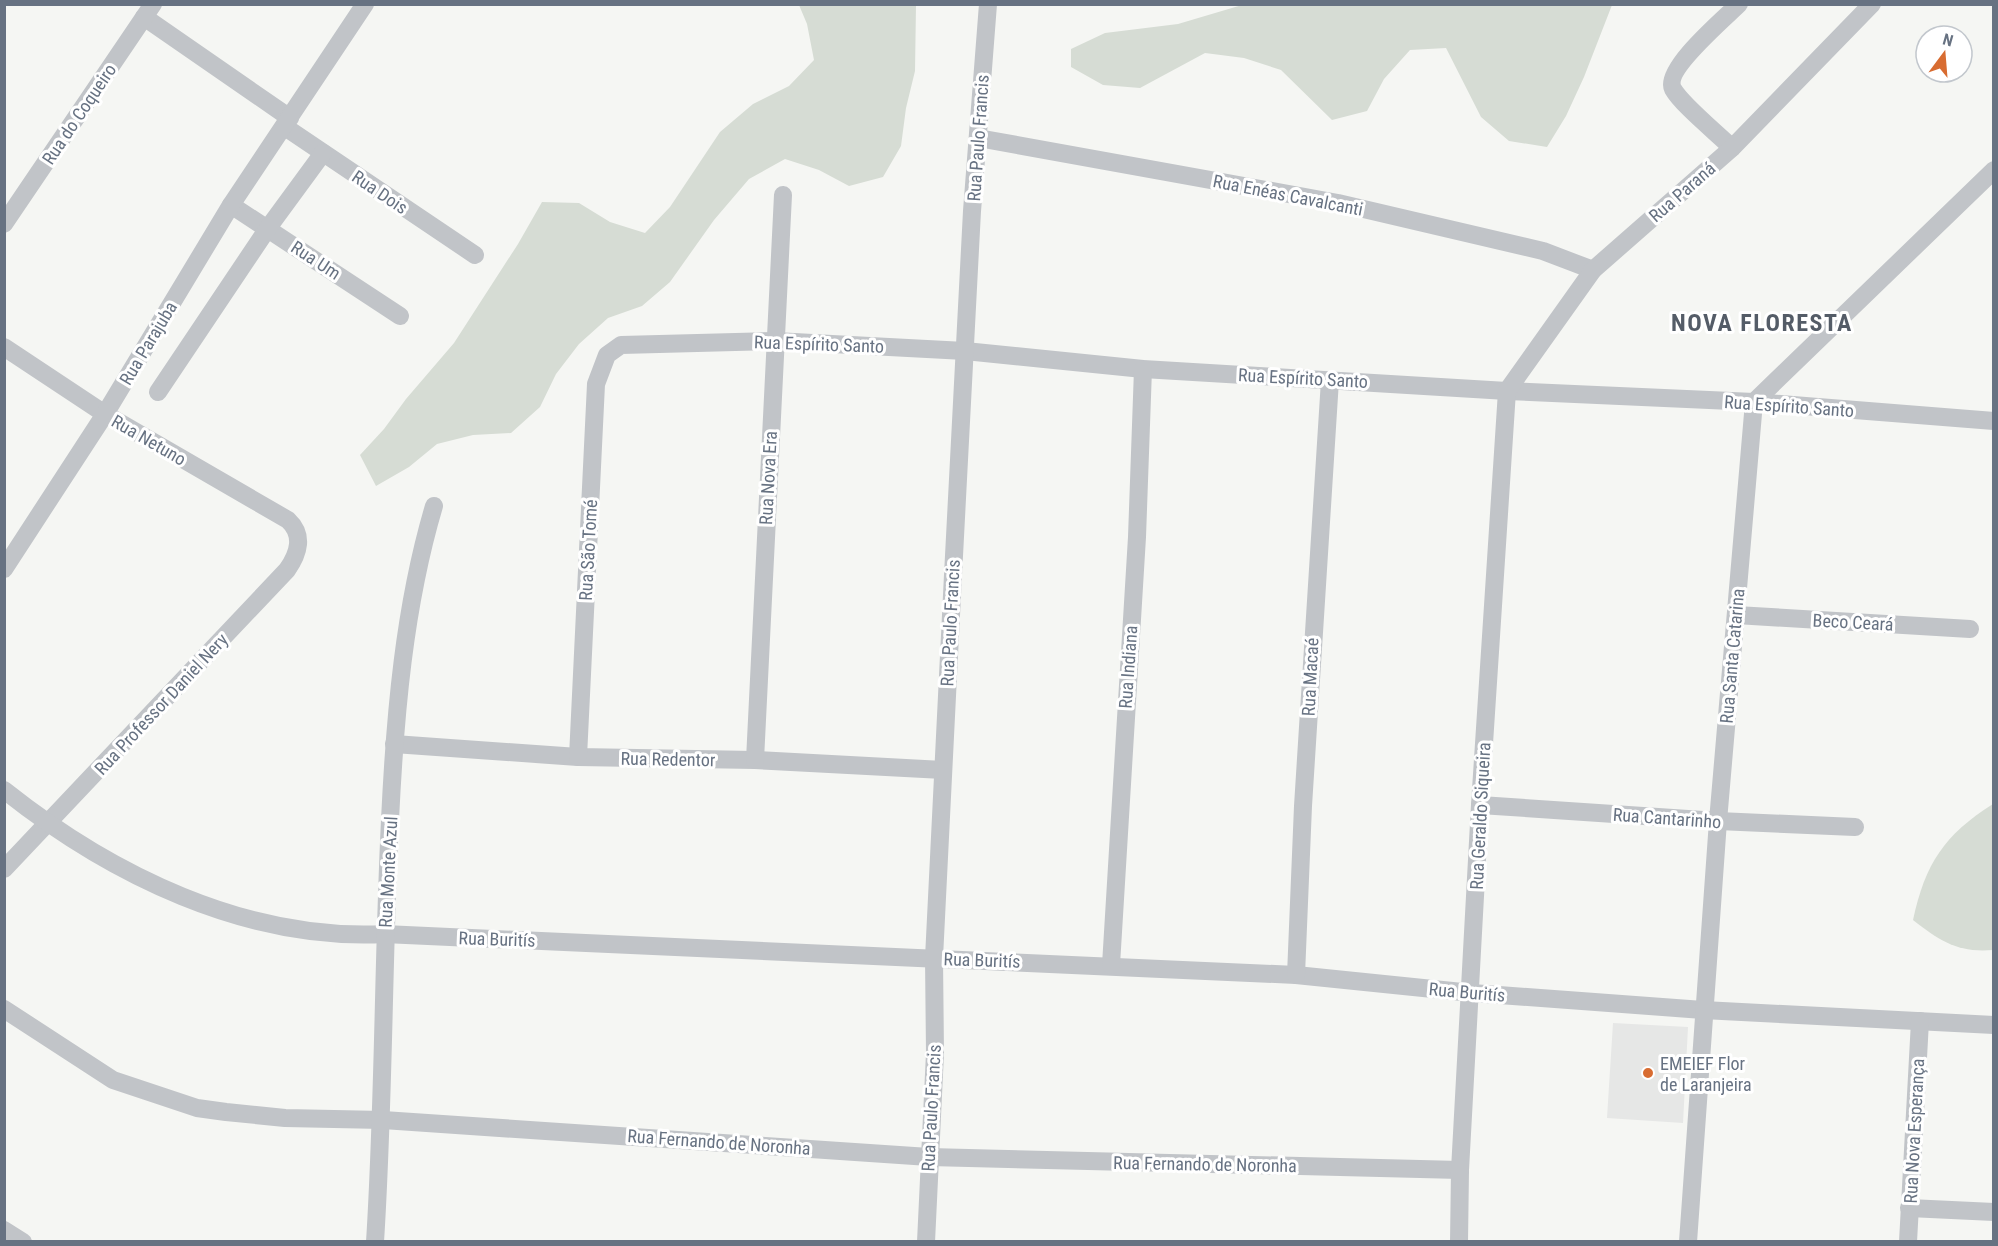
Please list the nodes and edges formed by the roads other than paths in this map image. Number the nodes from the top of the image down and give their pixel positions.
1 (365, 4) edge
2 (988, 4) edge
3 (1738, 4) edge
4 (1872, 4) edge
5 (149, 11) edge
6 (288, 122) junction
7 (978, 138) junction
8 (1732, 148) junction
9 (323, 153) junction
10 (1994, 170) edge
11 (783, 195) dead end
12 (231, 205) junction
13 (4, 224) edge
14 (268, 228) junction
15 (475, 255) dead end
16 (1593, 270) junction
17 (400, 315) dead end
18 (775, 341) junction
19 (4, 347) edge
20 (614, 348) joint
21 (965, 351) junction
22 (1143, 369) junction
23 (1330, 380) junction
24 (1507, 391) junction
25 (158, 392) dead end
26 (1755, 402) junction
27 (105, 414) junction
28 (1994, 421) edge
29 (434, 506) dead end
30 (296, 529) joint
31 (4, 569) edge
32 (1736, 615) junction
33 (1970, 629) dead end
34 (394, 744) junction
35 (578, 757) junction
36 (755, 760) junction
37 (943, 770) junction
38 (4, 790) edge
39 (1480, 805) junction
40 (1718, 821) junction
41 (47, 825) junction
42 (1855, 827) dead end
43 (4, 869) edge
44 (384, 934) junction
45 (934, 958) junction
46 (1111, 965) junction
47 (1296, 975) junction
48 (1472, 993) junction
49 (4, 1010) edge
50 (1703, 1010) junction
51 (1920, 1021) junction
52 (1994, 1024) edge
53 (383, 1120) junction
54 (929, 1157) junction
55 (1460, 1170) junction
56 (1909, 1208) junction
57 (1994, 1212) edge
58 (4, 1230) edge
59 (23, 1242) edge
60 (375, 1242) edge
61 (926, 1242) edge
62 (1459, 1242) edge
63 (1688, 1242) edge
64 (1908, 1242) edge

1 - 6 street, Rua Parajuba
2 - 7 street, Rua Paulo Francis
3 - 8 street
4 - 8 street, Rua Paraná
5 - 6 street
5 - 13 street, Rua do Coqueiro
6 - 9 street, Rua Dois
6 - 12 street, Rua Parajuba
7 - 16 street, Rua Enéas Cavalcanti
7 - 21 street, Rua Paulo Francis
8 - 16 street, Rua Paraná
9 - 14 street
9 - 15 street, Rua Dois
10 - 26 street
11 - 18 street, Rua Nova Era
12 - 14 street, Rua Um
12 - 27 street, Rua Parajuba
14 - 17 street, Rua Um
14 - 25 street
16 - 24 street, Rua Paraná
18 - 20 street, Rua Espírito Santo
18 - 21 street, Rua Espírito Santo
18 - 36 street, Rua Nova Era
19 - 27 street, Rua Netuno
20 - 35 street, Rua São Tomé
21 - 22 street, Rua Espírito Santo
21 - 37 street, Rua Paulo Francis
22 - 23 street, Rua Espírito Santo
22 - 46 street, Rua Indiana
23 - 24 street, Rua Espírito Santo
23 - 47 street, Rua Macaé
24 - 26 street, Rua Espírito Santo
24 - 39 street, Rua Geraldo Siqueira
26 - 28 street, Rua Espírito Santo
26 - 32 street, Rua Santa Catarina
27 - 30 street, Rua Netuno
27 - 31 street, Rua Parajuba
29 - 34 street, Rua Monte Azul
30 - 41 street, Rua Professor Daniel Nery
32 - 33 street, Beco Ceará
32 - 40 street, Rua Santa Catarina
34 - 35 street, Rua Redentor
34 - 44 street, Rua Monte Azul
35 - 36 street, Rua Redentor
36 - 37 street, Rua Redentor
37 - 45 street, Rua Paulo Francis
38 - 41 street, Rua Buritís
39 - 40 street, Rua Cantarinho
39 - 48 street, Rua Geraldo Siqueira
40 - 42 street, Rua Cantarinho
40 - 50 street, Rua Santa Catarina
41 - 43 street, Rua Professor Daniel Nery
41 - 44 street, Rua Buritís
44 - 45 street, Rua Buritís
44 - 53 street, Rua Monte Azul
45 - 46 street, Rua Buritís
45 - 54 street, Rua Paulo Francis
46 - 47 street, Rua Buritís
47 - 48 street, Rua Buritís
48 - 50 street, Rua Buritís
48 - 55 street, Rua Geraldo Siqueira
49 - 53 street, Rua Fernando de Noronha
50 - 51 street, Rua Buritís
50 - 63 street, Rua Santa Catarina
51 - 52 street, Rua Buritís
51 - 56 street, Rua Nova Esperança
53 - 54 street, Rua Fernando de Noronha
53 - 60 street, Rua Monte Azul
54 - 55 street, Rua Fernando de Noronha
54 - 61 street, Rua Paulo Francis
55 - 62 street, Rua Geraldo Siqueira
56 - 57 street
56 - 64 street, Rua Nova Esperança
58 - 59 street

